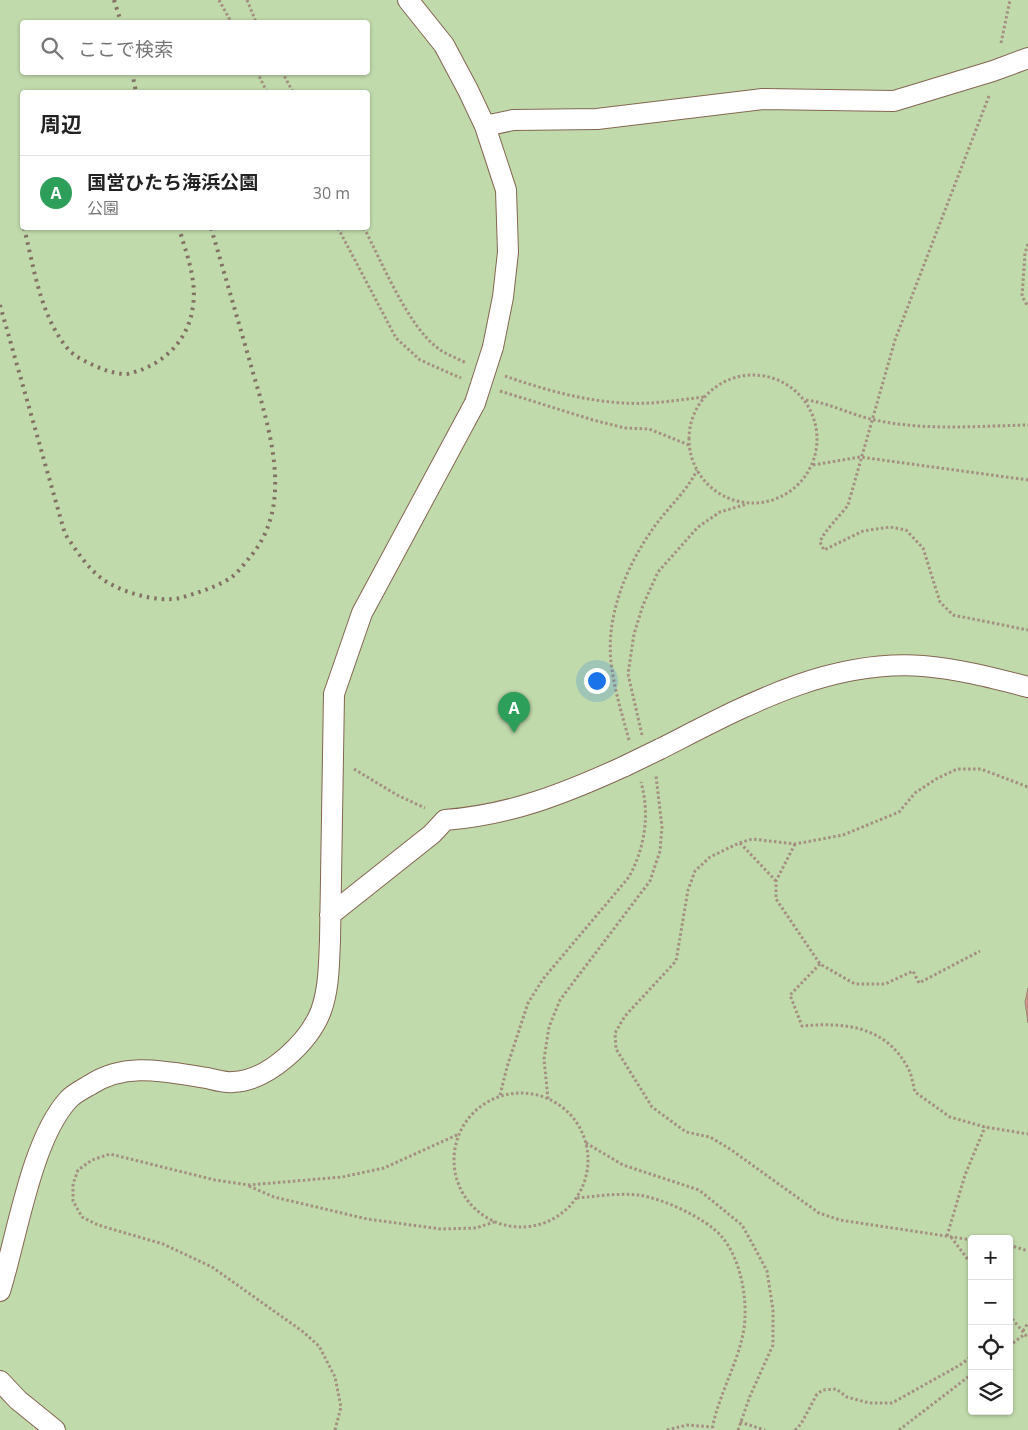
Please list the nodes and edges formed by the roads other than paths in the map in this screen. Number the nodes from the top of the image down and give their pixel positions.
1 (408, 0) edge
2 (1028, 58) edge
3 (485, 126) junction
4 (1028, 687) edge
5 (330, 915) junction
6 (0, 1291) edge
7 (0, 1381) edge
8 (55, 1430) edge

1 - 3 street
2 - 3 street
3 - 5 street, bridge
4 - 5 street, bridge
5 - 6 street
7 - 8 street

